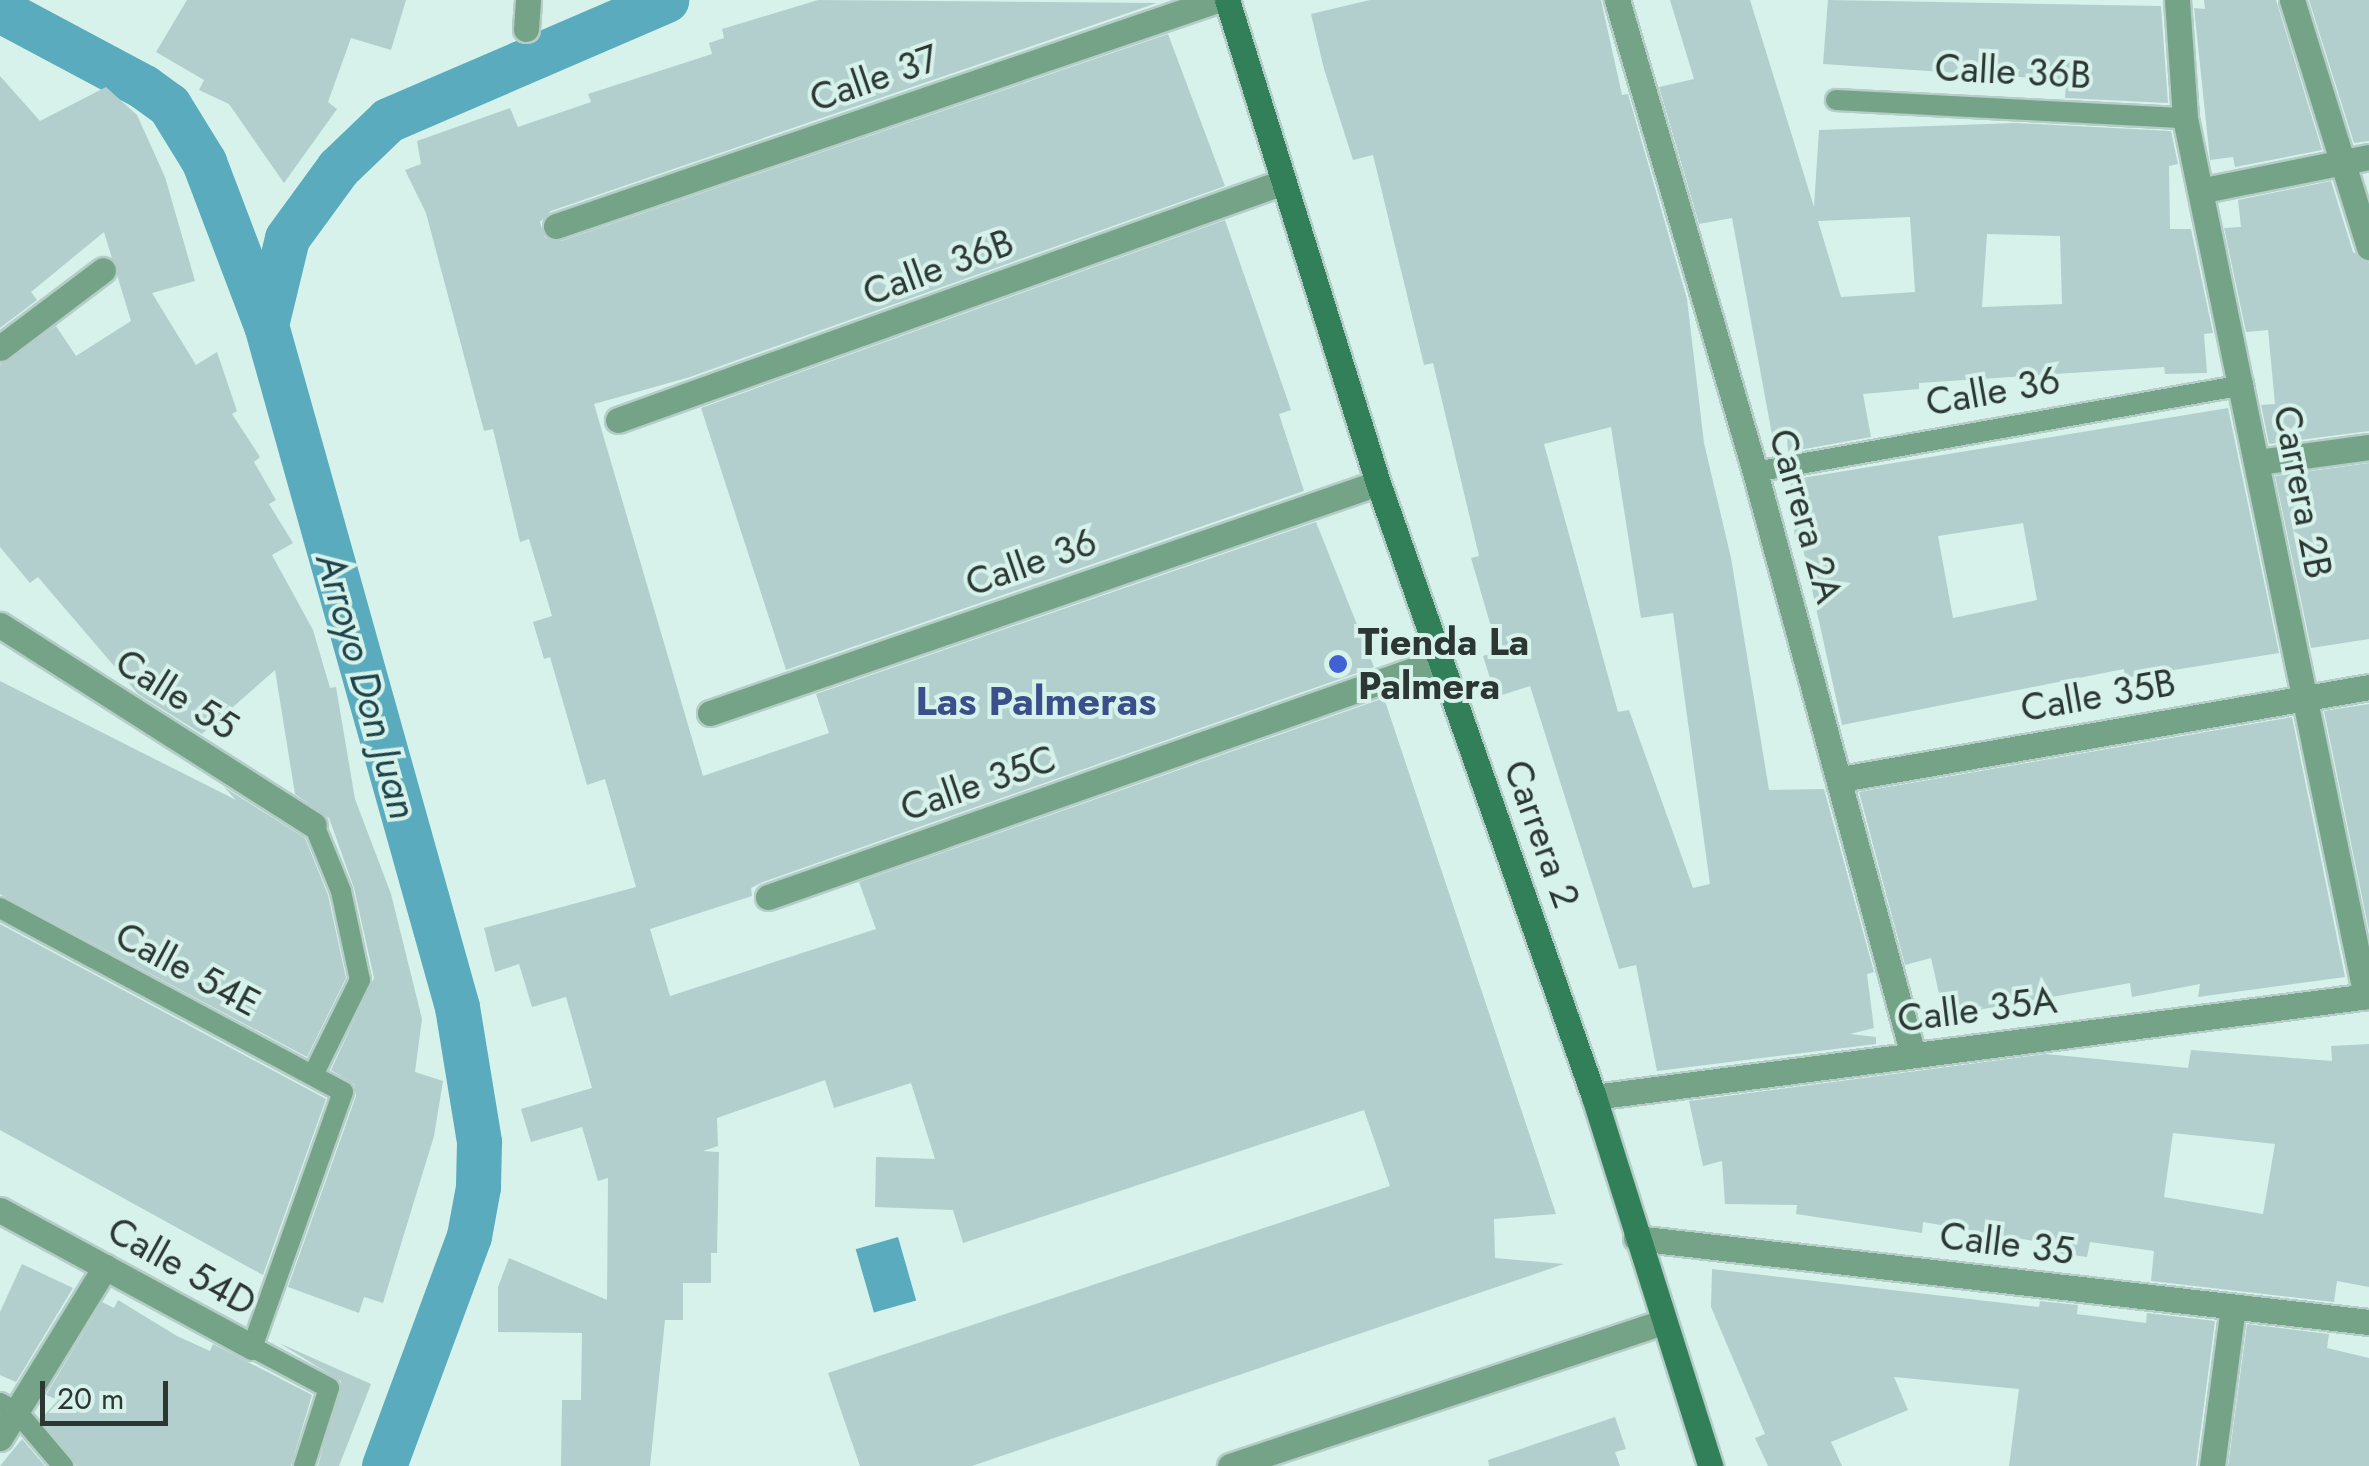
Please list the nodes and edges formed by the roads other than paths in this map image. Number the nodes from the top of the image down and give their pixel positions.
1 (528, 0) edge
2 (1217, 0) edge
3 (1227, 0) edge
4 (1618, 0) edge
5 (2177, 0) edge
6 (2292, 0) edge
7 (526, 29) dead end
8 (1836, 100) dead end
9 (2186, 118) junction
10 (2369, 157) edge
11 (2338, 164) junction
12 (1283, 182) junction
13 (2204, 190) junction
14 (556, 226) dead end
15 (2369, 247) edge
16 (103, 270) dead end
17 (0, 348) edge
18 (2243, 385) junction
19 (618, 420) dead end
20 (2369, 447) edge
21 (2258, 462) junction
22 (1755, 472) junction
23 (1378, 483) junction
24 (0, 626) edge
25 (1440, 661) junction
26 (2369, 687) edge
27 (2305, 696) junction
28 (710, 713) dead end
29 (1841, 779) junction
30 (314, 825) joint
31 (768, 897) dead end
32 (0, 908) edge
33 (2368, 996) edge
34 (1914, 1055) junction
35 (312, 1075) junction
36 (1594, 1096) junction
37 (0, 1210) edge
38 (1636, 1238) junction
39 (105, 1267) junction
40 (2232, 1306) junction
41 (1663, 1322) junction
42 (2369, 1322) edge
43 (252, 1347) junction
44 (9, 1408) edge
45 (0, 1438) edge
46 (63, 1466) edge
47 (304, 1466) edge
48 (1230, 1466) edge
49 (1710, 1466) edge
50 (2212, 1466) edge

1 - 7 street
2 - 14 street, Calle 37
3 - 12 street, Carrera 2
4 - 22 street, Carrera 2A
5 - 9 street, Carrera 2B
6 - 11 street
8 - 9 lane, Calle 36B
9 - 13 street, Carrera 2B
10 - 11 street
11 - 13 street
11 - 15 street
12 - 19 street, Calle 36B
12 - 23 street, Carrera 2
13 - 18 street, Carrera 2B
16 - 17 street
18 - 21 street, Carrera 2B
18 - 22 lane, Calle 36
20 - 21 street
21 - 27 street, Carrera 2B
22 - 29 street, Carrera 2A
23 - 25 street, Carrera 2
23 - 28 street, Calle 36
24 - 30 street, Calle 55
25 - 31 street, Calle 35C
25 - 36 street, Carrera 2
26 - 27 street, Calle 35B
27 - 29 street, Calle 35B
27 - 33 street, Carrera 2B
29 - 34 street, Carrera 2A
30 - 35 lane
32 - 35 lane, Calle 54E
33 - 34 street, Calle 35A
34 - 36 street, Calle 35A
35 - 43 lane, Calle 54E
36 - 38 street, Carrera 2
37 - 39 street, Calle 54D
38 - 40 street, Calle 35
38 - 41 street, Carrera 2
39 - 43 street, Calle 54D
39 - 44 street
40 - 42 street, Calle 35
40 - 50 street
41 - 48 street
41 - 49 street, Carrera 2
43 - 47 lane, Calle 54D
44 - 45 street
44 - 46 lane

